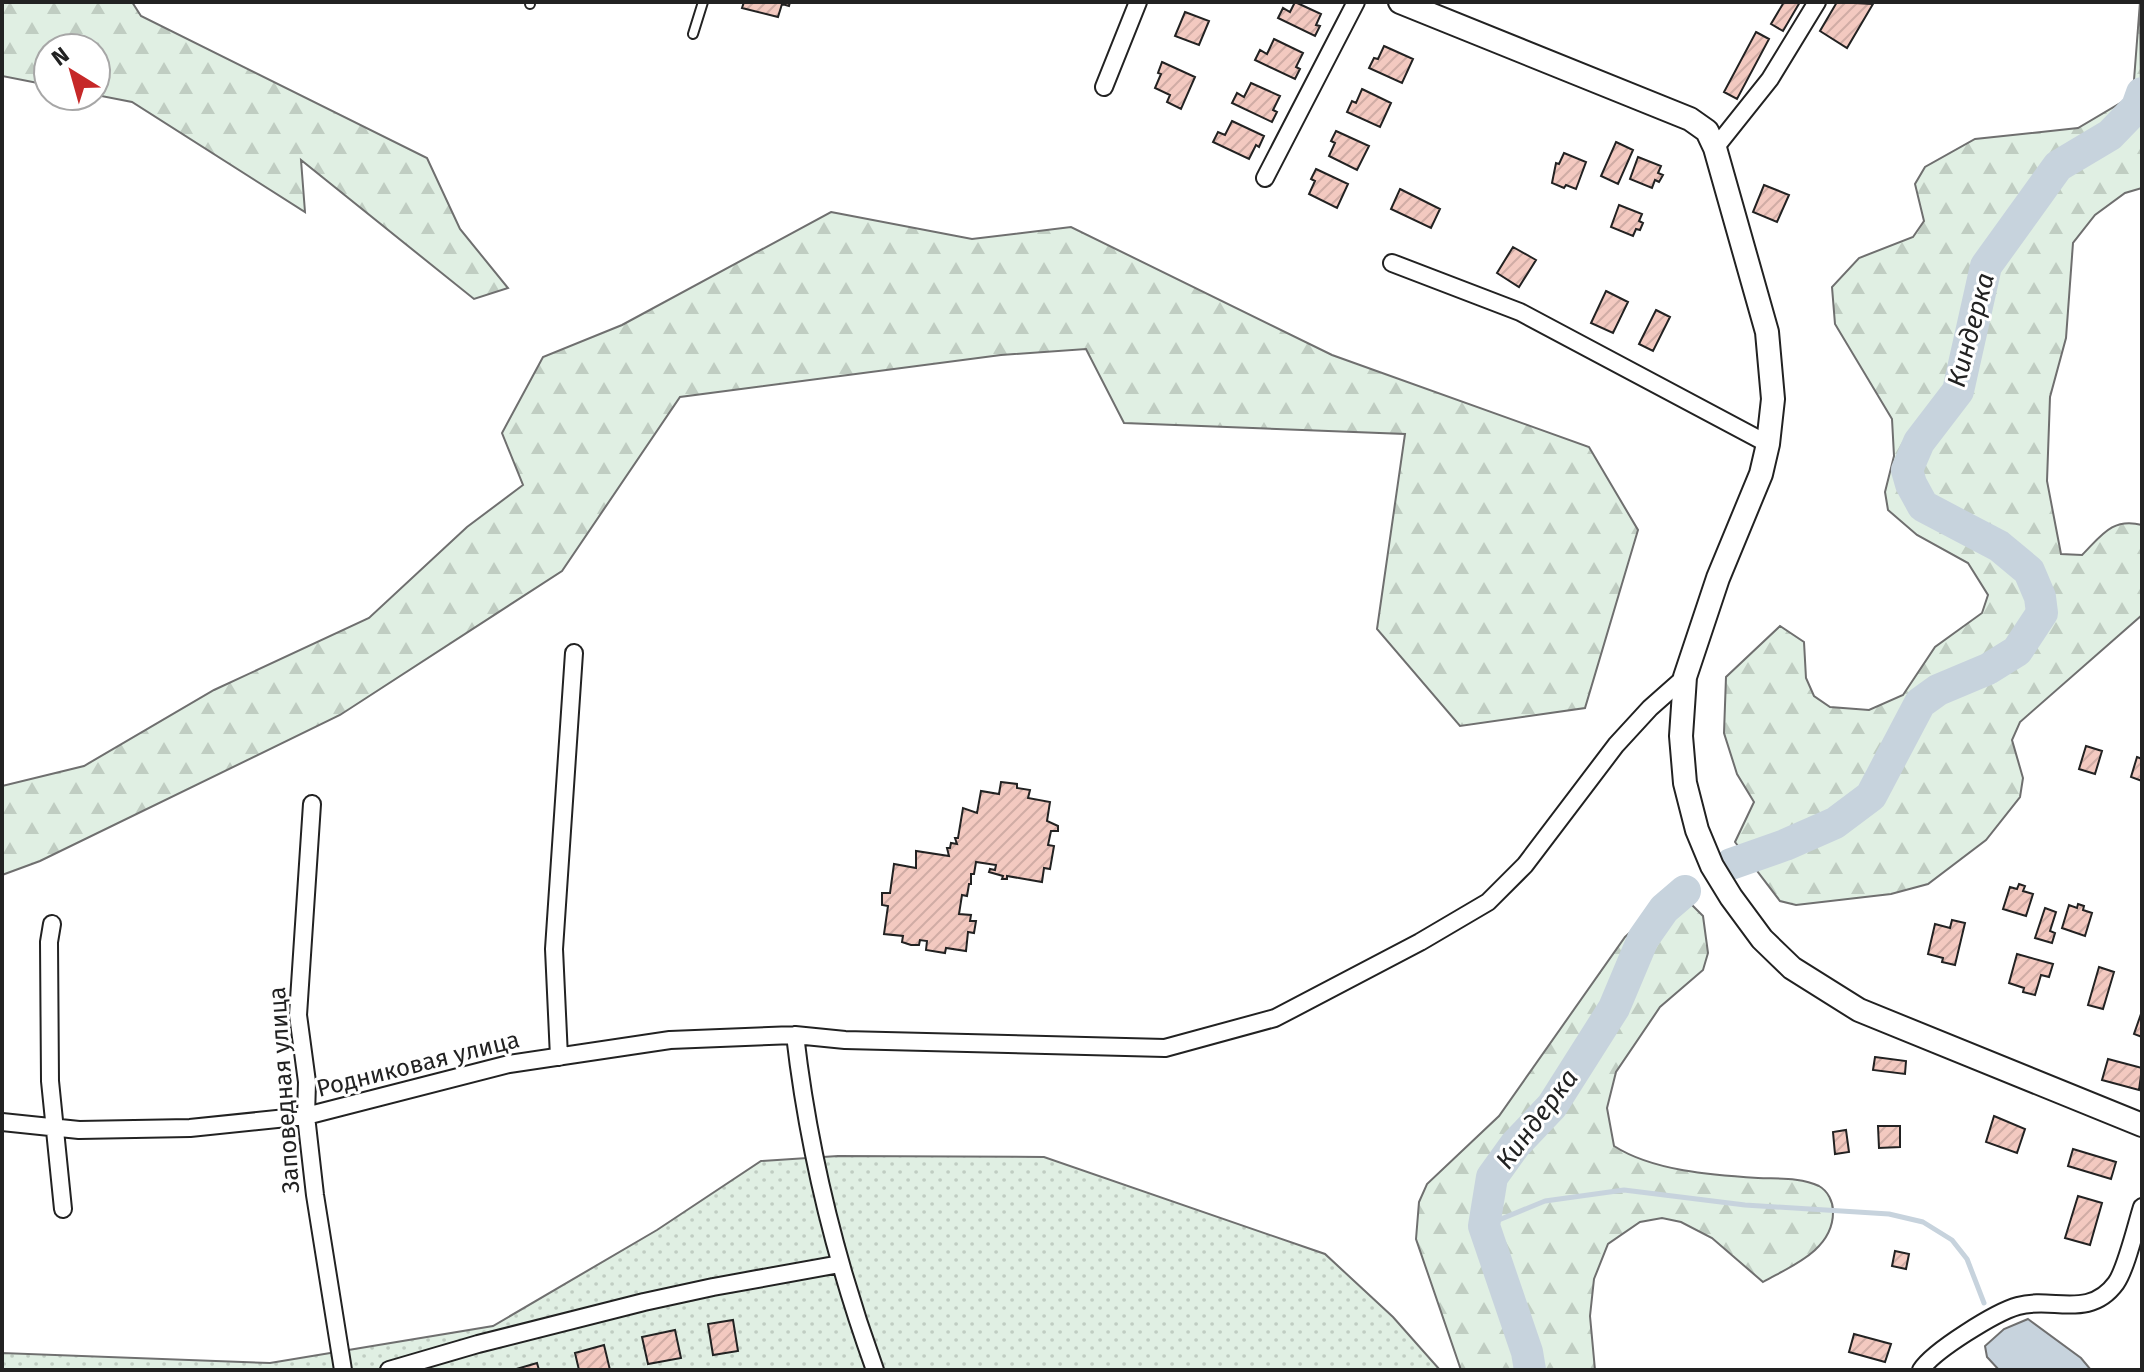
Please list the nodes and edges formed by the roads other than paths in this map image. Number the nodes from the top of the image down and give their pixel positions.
1 (703, 2) edge
2 (1138, 2) edge
3 (1356, 2) edge
4 (1400, 2) edge
5 (1817, 2) edge
6 (693, 34) dead end
7 (1104, 87) dead end
8 (1715, 148) junction
9 (1265, 178) dead end
10 (1392, 263) dead end
11 (1768, 444) junction
12 (574, 653) dead end
13 (1685, 677) junction
14 (312, 804) dead end
15 (52, 924) dead end
16 (795, 1035) junction
17 (559, 1057) junction
18 (306, 1116) junction
19 (2, 1122) edge
20 (2142, 1125) edge
21 (55, 1127) junction
22 (63, 1209) dead end
23 (2142, 1209) edge
24 (840, 1264) junction
25 (343, 1370) edge
26 (389, 1370) edge
27 (875, 1370) edge
28 (1921, 1370) edge

1 - 6 lane
2 - 7 street
3 - 9 street
4 - 8 street
5 - 8 street
8 - 11 street
10 - 11 street
11 - 13 street
12 - 17 street
13 - 16 street, Родниковая улица
13 - 20 street
14 - 18 street, Заповедная улица
15 - 21 street
16 - 17 street, Родниковая улица
16 - 24 street
17 - 18 street, Родниковая улица
18 - 21 street, Родниковая улица
18 - 25 street, Заповедная улица
19 - 21 street, Родниковая улица
21 - 22 street
23 - 28 street
24 - 26 street
24 - 27 street

